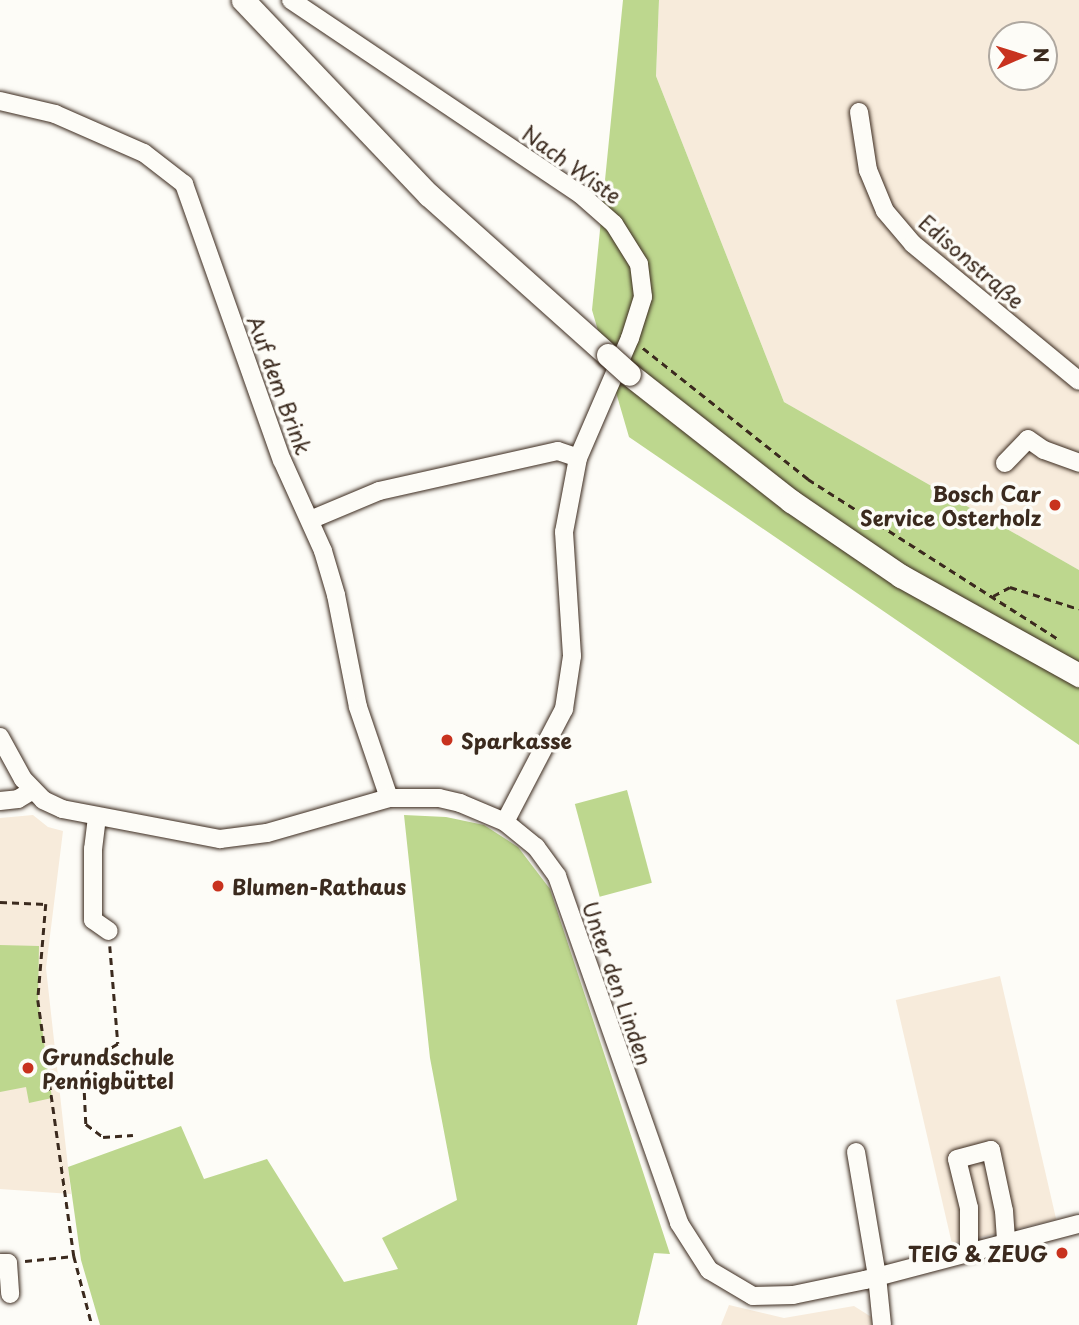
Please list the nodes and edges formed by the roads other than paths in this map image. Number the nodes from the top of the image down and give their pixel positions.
1 (243, 0) edge
2 (291, 0) edge
3 (0, 101) edge
4 (859, 112) dead end
5 (1079, 381) edge
6 (578, 458) junction
7 (1005, 463) dead end
8 (1079, 463) edge
9 (310, 520) junction
10 (1079, 675) edge
11 (0, 737) edge
12 (6, 762) edge
13 (33, 790) junction
14 (389, 798) junction
15 (0, 801) edge
16 (97, 817) junction
17 (505, 822) junction
18 (109, 931) road end
19 (856, 1152) dead end
20 (1079, 1224) edge
21 (1006, 1242) junction
22 (969, 1252) junction
23 (4, 1263) edge
24 (877, 1276) junction
25 (10, 1294) dead end
26 (882, 1325) edge

1 - 10 main road, bridge
2 - 6 street, Nach Wiste
3 - 9 street, Auf dem Brink
4 - 5 street, Edisonstraße
6 - 9 street
6 - 17 street, Nach Wiste
7 - 8 street
9 - 14 street, Auf dem Brink
11 - 12 street
12 - 13 street
13 - 15 street
13 - 16 street, Unter den Linden
14 - 16 street, Unter den Linden
14 - 17 street, Unter den Linden
16 - 18 street
17 - 24 street, Unter den Linden
19 - 24 street
20 - 21 street, Unter den Linden
21 - 22 street, Unter den Linden
21 - 22 street
22 - 24 street, Unter den Linden
23 - 25 street
24 - 26 street

